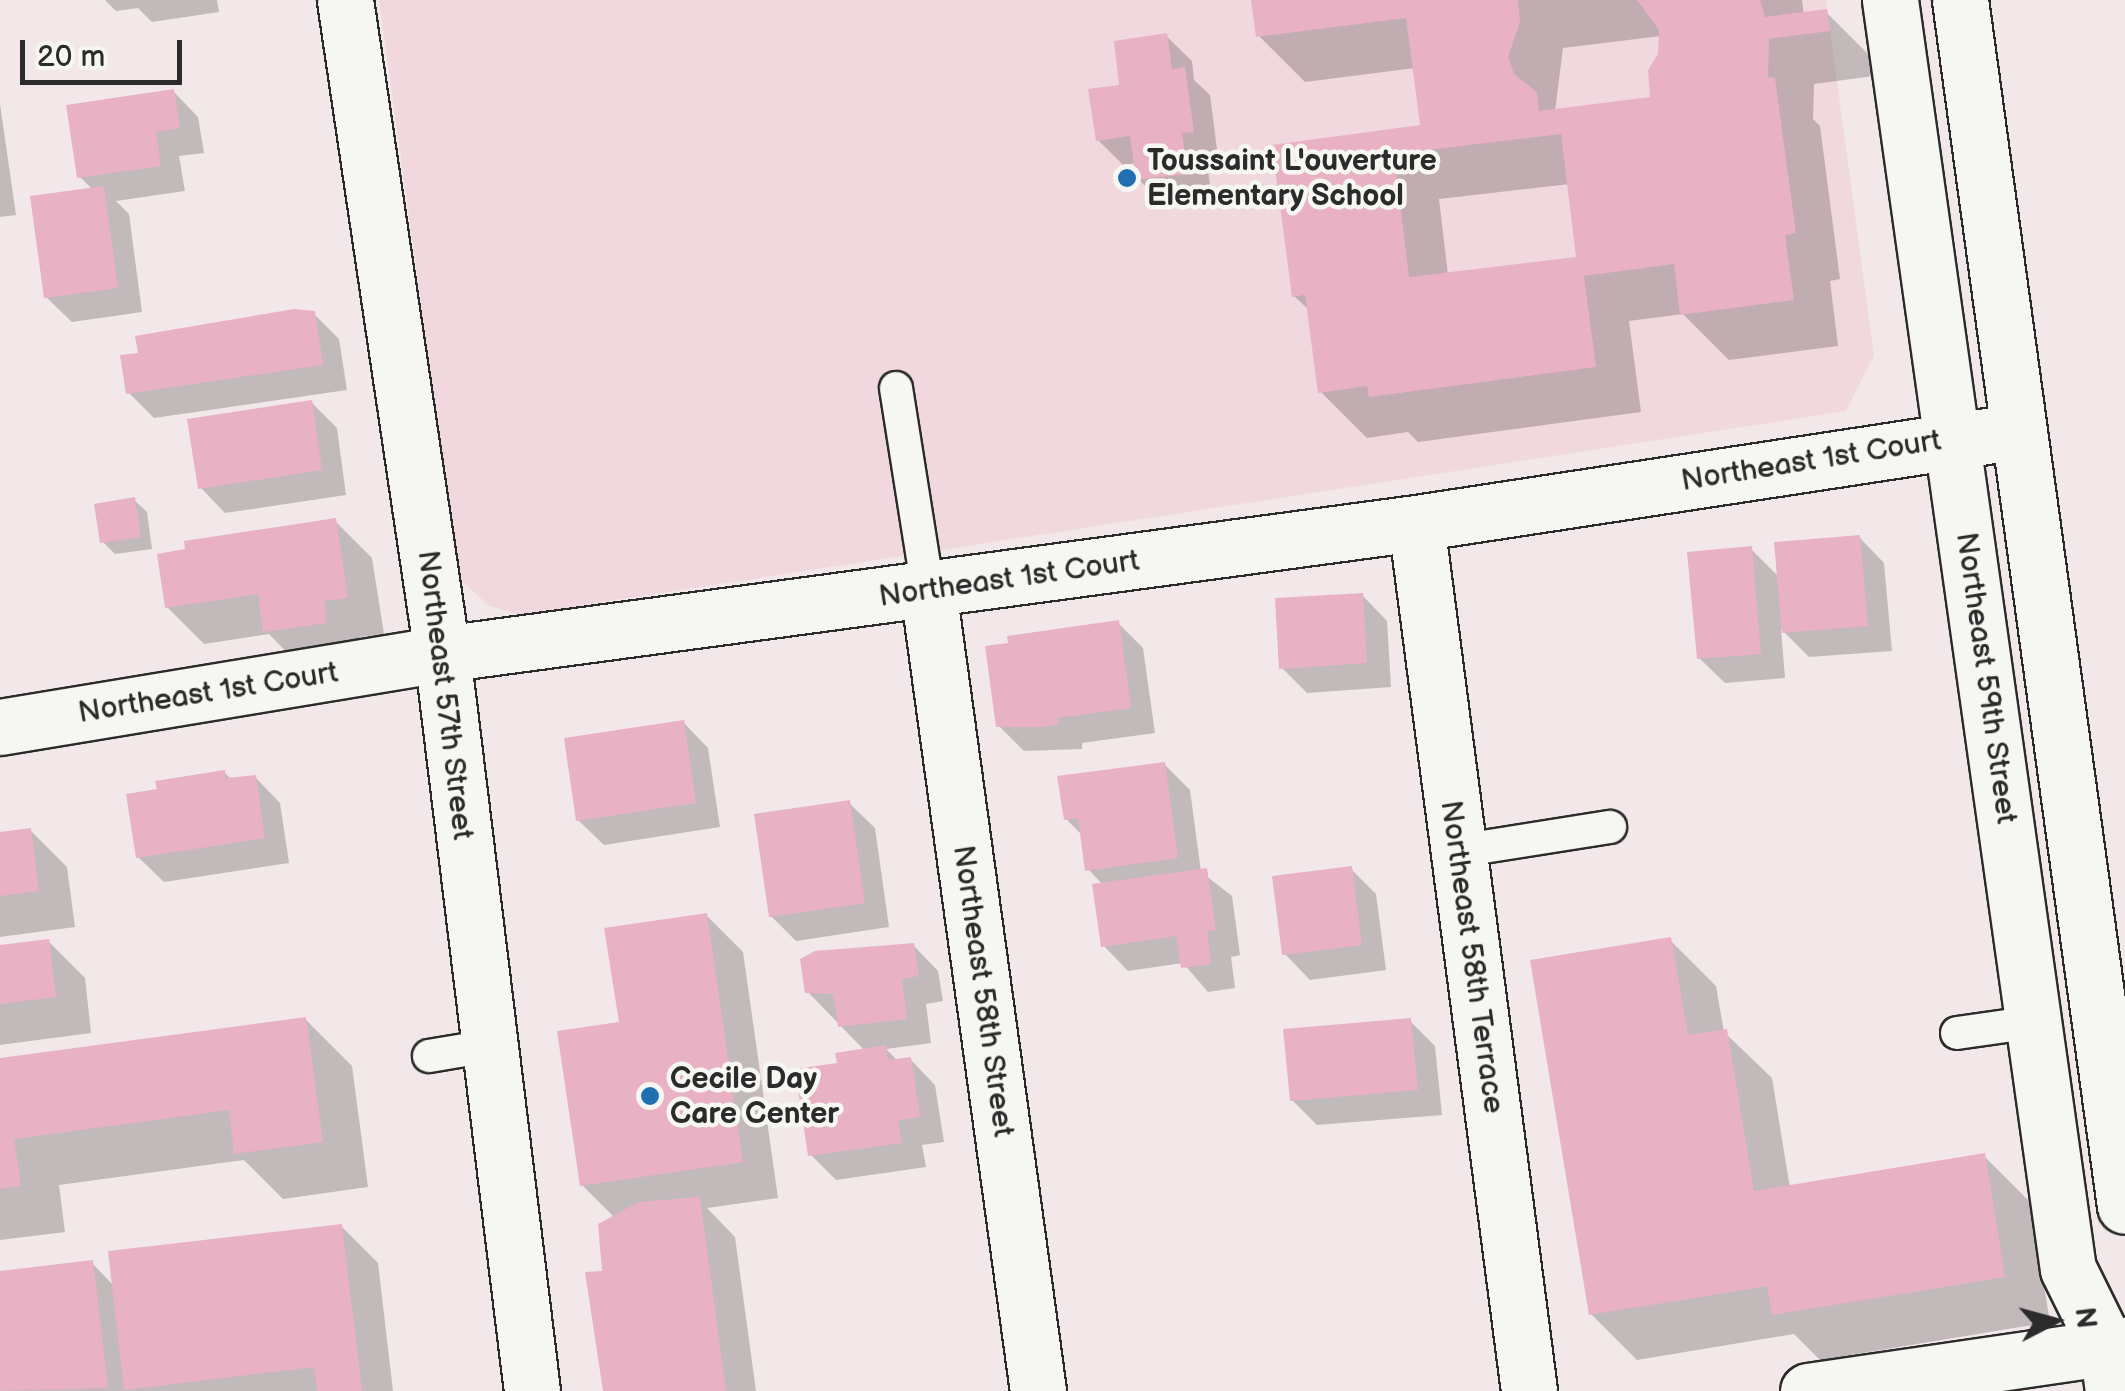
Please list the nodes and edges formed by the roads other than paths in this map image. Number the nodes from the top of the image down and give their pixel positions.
1 (344, 0) edge
2 (1890, 0) edge
3 (1960, 0) edge
4 (896, 388) dead end
5 (2019, 430) junction
6 (1952, 439) junction
7 (1416, 522) junction
8 (928, 590) junction
9 (442, 654) junction
10 (0, 727) edge
11 (1610, 827) dead end
12 (1458, 851) junction
13 (2034, 1022) junction
14 (1956, 1032) dead end
15 (489, 1046) junction
16 (429, 1056) dead end
17 (2117, 1083) edge
18 (2125, 1206) edge
19 (2125, 1286) edge
20 (2115, 1361) edge
21 (532, 1391) edge
22 (1038, 1391) edge
23 (1529, 1391) edge
24 (1808, 1391) edge

1 - 9 street, Northeast 57th Street
2 - 6 street, Northeast 59th Street
3 - 5 street
4 - 8 lane
5 - 6 street, Northeast 1st Court
5 - 17 street
6 - 7 street, Northeast 1st Court
6 - 13 street, Northeast 59th Street
7 - 8 street, Northeast 1st Court
7 - 12 street, Northeast 58th Terrace
8 - 9 street, Northeast 1st Court
8 - 22 street, Northeast 58th Street
9 - 10 street, Northeast 1st Court
9 - 15 street, Northeast 57th Street
11 - 12 lane
12 - 23 street, Northeast 58th Terrace
13 - 14 lane
13 - 20 street, Northeast 59th Street
15 - 16 lane
15 - 21 street, Northeast 57th Street
17 - 18 street
19 - 20 street
20 - 24 street

